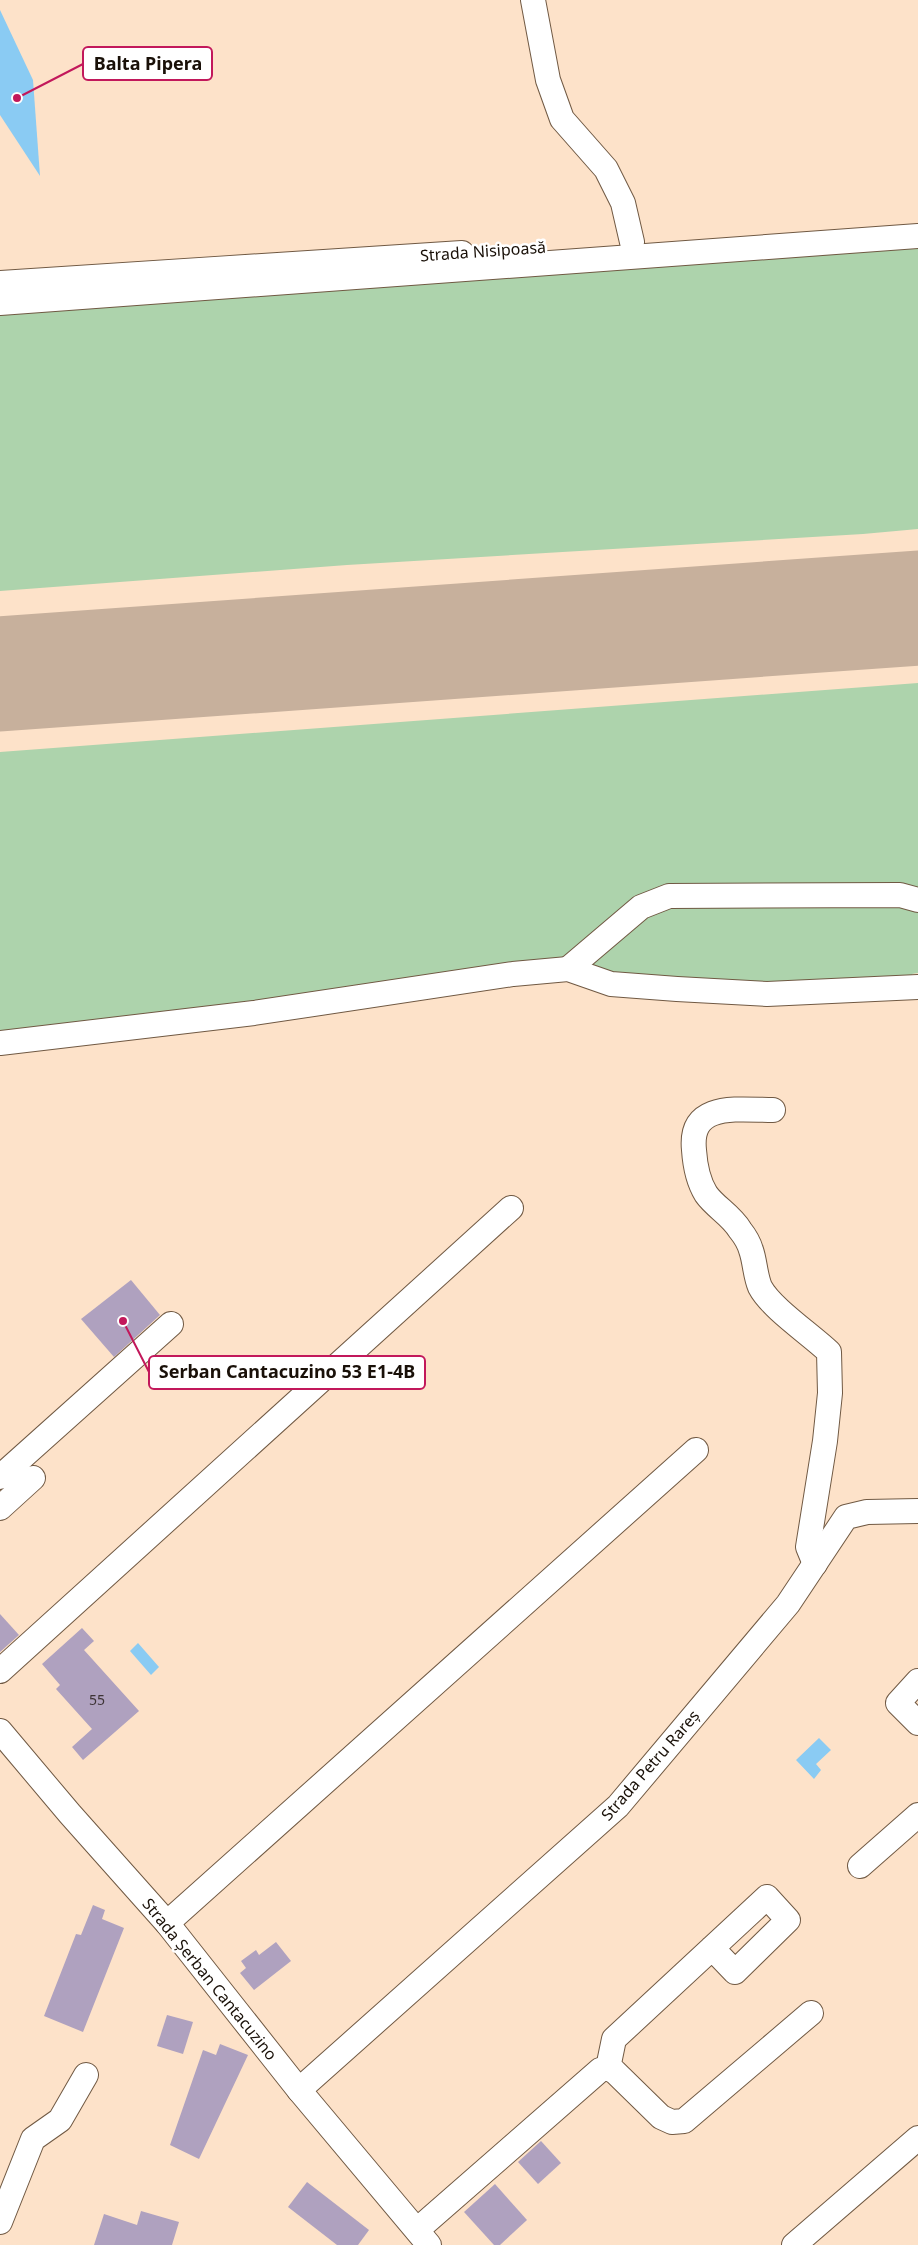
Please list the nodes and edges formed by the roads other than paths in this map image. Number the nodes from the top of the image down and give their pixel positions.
1 (533, 0) edge
2 (918, 221) edge
3 (918, 236) edge
4 (632, 242) junction
5 (0, 283) edge
6 (0, 303) edge
7 (918, 900) edge
8 (568, 969) junction
9 (918, 988) edge
10 (0, 1043) edge
11 (773, 1110) dead end
12 (511, 1208) dead end
13 (171, 1324) dead end
14 (696, 1450) dead end
15 (0, 1477) edge
16 (33, 1478) dead end
17 (0, 1508) edge
18 (918, 1511) edge
19 (815, 1564) junction
20 (0, 1671) edge
21 (918, 1681) edge
22 (918, 1723) edge
23 (0, 1731) edge
24 (918, 1815) edge
25 (860, 1866) dead end
26 (173, 1917) junction
27 (712, 1948) dead end
28 (811, 2013) dead end
29 (608, 2068) junction
30 (86, 2075) dead end
31 (299, 2090) junction
32 (918, 2138) edge
33 (0, 2222) edge
34 (423, 2238) edge
35 (794, 2245) edge

1 - 4 street
2 - 4 street, Strada Nisipoasă
3 - 6 street
4 - 5 street, Strada Nisipoasă
7 - 8 street
8 - 9 street
8 - 10 street
11 - 19 street
12 - 20 street
13 - 15 street
14 - 26 street
16 - 17 street
18 - 19 street, Strada Petru Rareș
19 - 31 street, Strada Petru Rareș
21 - 22 street
23 - 26 street, Strada Șerban Cantacuzino
24 - 25 street
26 - 31 street, Strada Șerban Cantacuzino
27 - 29 street
28 - 29 street
29 - 34 street, Strada Șerban Cantacuzino
30 - 33 street
31 - 34 street, Strada Șerban Cantacuzino
32 - 35 street

